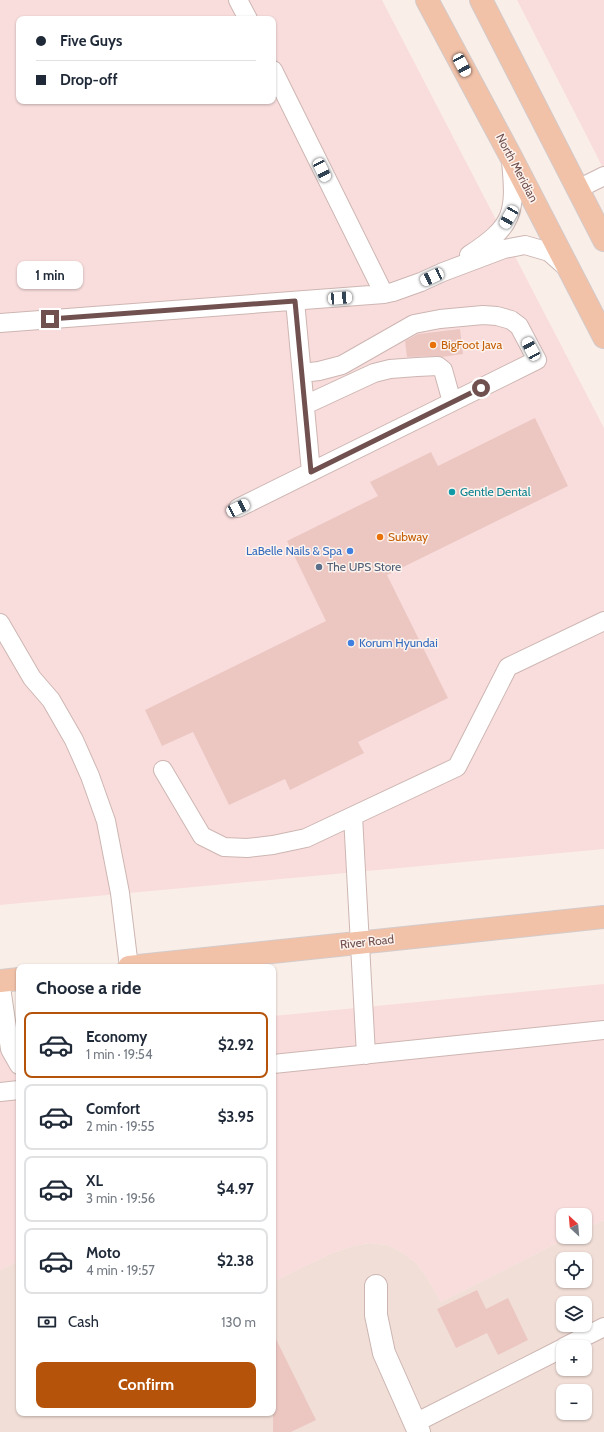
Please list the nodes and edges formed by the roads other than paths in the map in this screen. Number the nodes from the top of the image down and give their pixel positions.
1 (238, 0) edge
2 (427, 0) edge
3 (481, 0) edge
4 (246, 16) edge
5 (276, 76) edge
6 (510, 155) junction
7 (604, 176) edge
8 (578, 188) junction
9 (604, 240) edge
10 (570, 270) junction
11 (443, 272) junction
12 (384, 294) junction
13 (295, 301) junction
14 (0, 323) edge
15 (604, 337) edge
16 (302, 373) junction
17 (452, 402) junction
18 (305, 405) junction
19 (311, 472) junction
20 (238, 508) dead end
21 (604, 621) edge
22 (0, 623) edge
23 (163, 770) dead end
24 (353, 816) junction
25 (604, 906) edge
26 (604, 917) edge
27 (538, 924) junction
28 (360, 943) junction
29 (129, 964) edge
30 (158, 964) edge
31 (16, 978) edge
32 (0, 980) edge
33 (604, 1030) edge
34 (366, 1055) junction
35 (16, 1060) edge
36 (276, 1064) edge
37 (16, 1090) edge
38 (0, 1092) edge
39 (376, 1286) dead end
40 (604, 1327) edge
41 (578, 1340) edge
42 (556, 1351) edge
43 (417, 1428) edge

1 - 4 lane
2 - 6 main road, North Meridian
3 - 8 main road
5 - 12 lane
6 - 10 main road, North Meridian
6 - 11 lane
7 - 8 lane
8 - 9 main road
10 - 11 lane
10 - 15 main road, North Meridian
11 - 12 lane
12 - 13 lane
13 - 14 lane
13 - 16 lane
16 - 17 lane
16 - 18 lane
17 - 18 lane
17 - 19 lane
18 - 19 lane
19 - 20 lane
21 - 24 lane
22 - 29 lane
23 - 24 lane
24 - 28 lane
25 - 27 main road
26 - 27 main road, River Road
27 - 28 main road, River Road
28 - 30 main road, River Road
28 - 34 lane
31 - 32 main road
32 - 35 lane
33 - 34 lane
34 - 36 lane
37 - 38 lane
39 - 43 street
40 - 41 lane
42 - 43 lane

